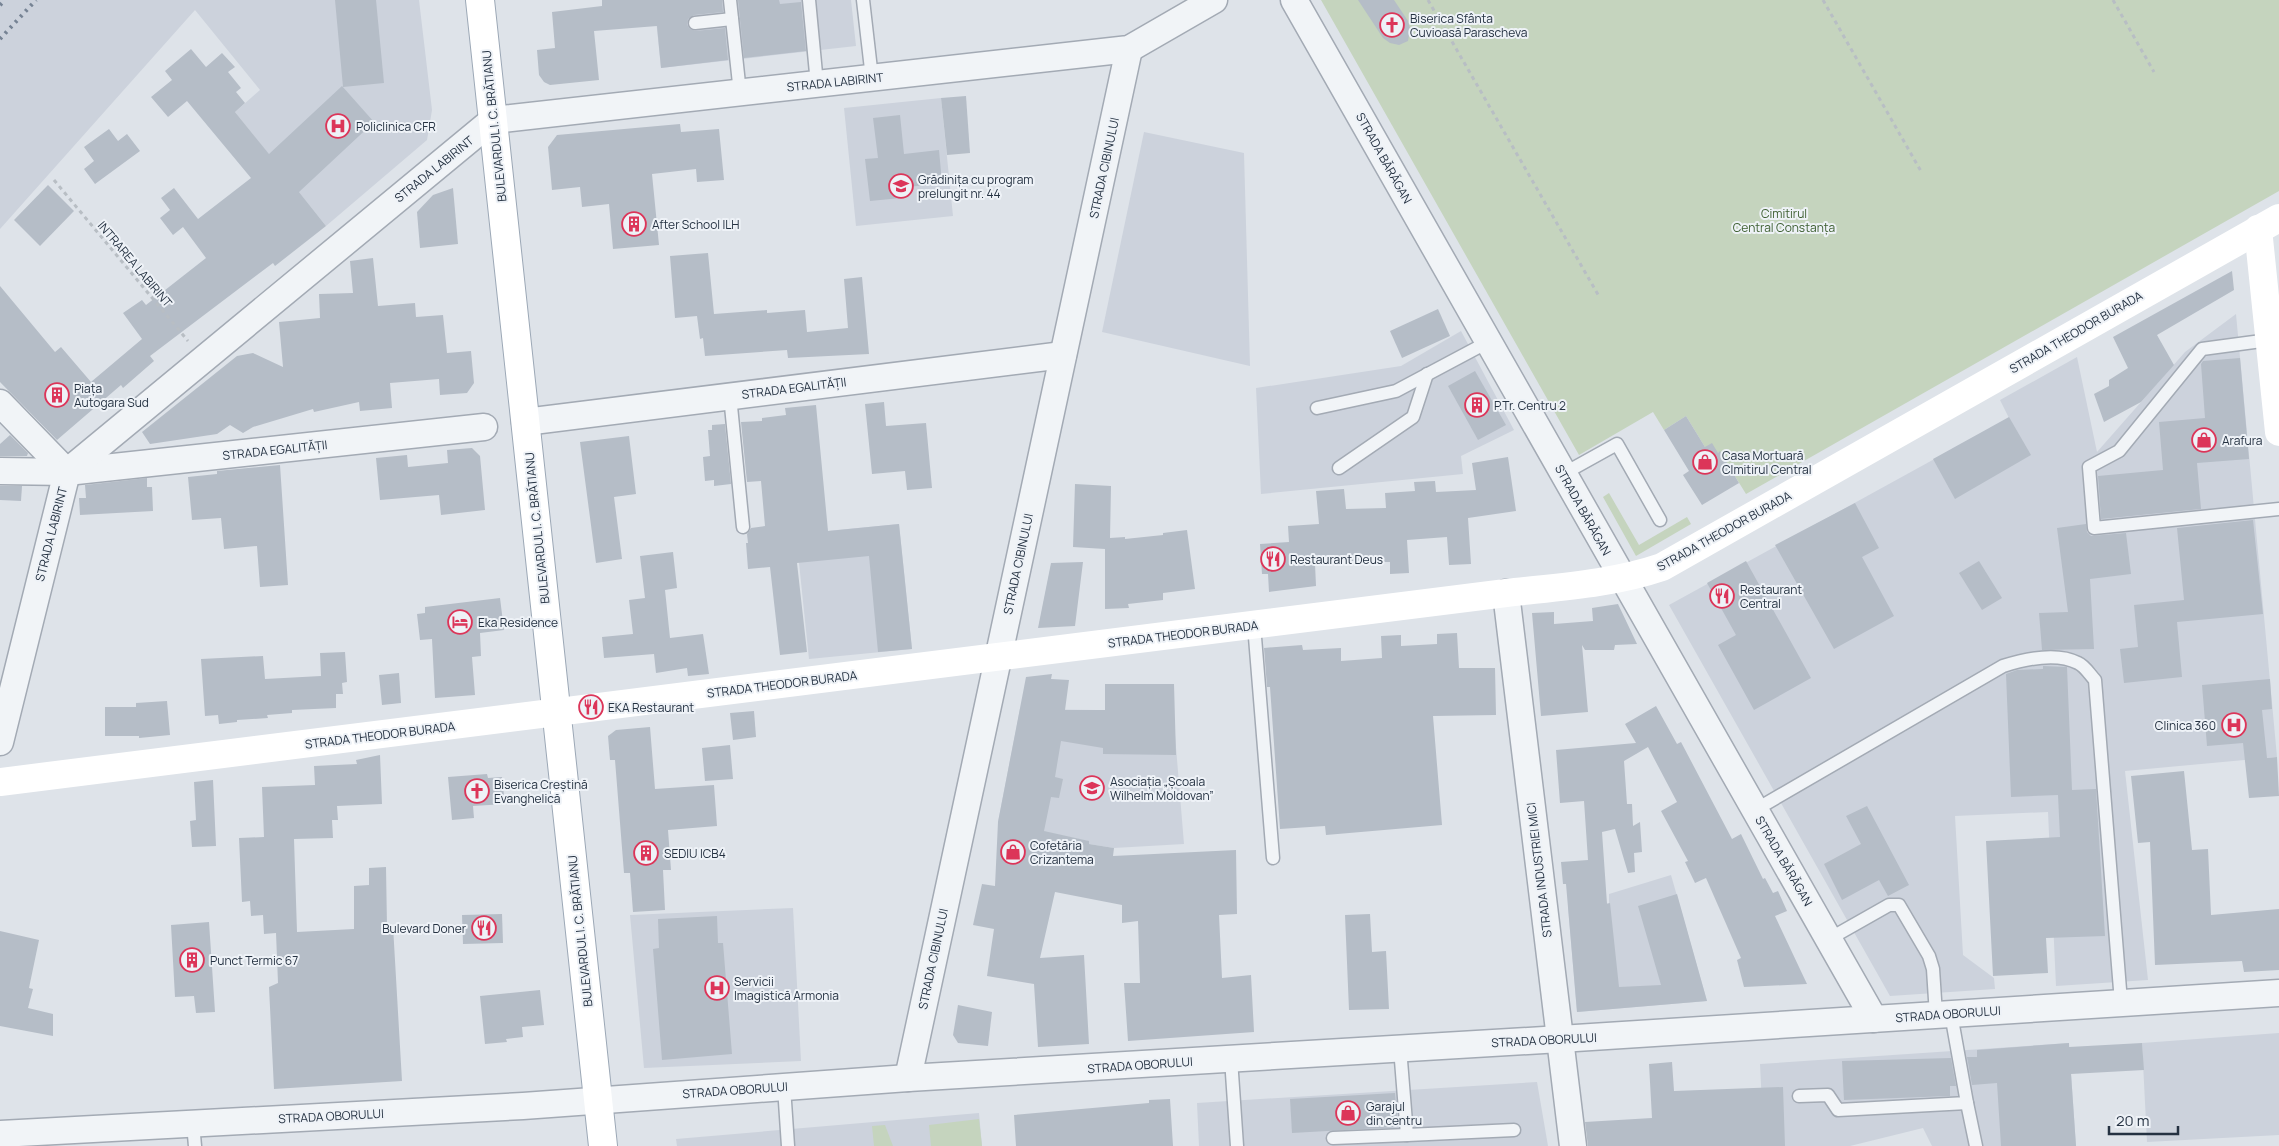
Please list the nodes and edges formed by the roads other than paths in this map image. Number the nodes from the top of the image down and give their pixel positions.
1 (480, 0) edge
2 (730, 0) edge
3 (809, 0) edge
4 (863, 0) edge
5 (1214, 0) edge
6 (1294, 0) edge
7 (732, 19) junction
8 (695, 23) dead end
9 (1129, 49) junction
10 (872, 78) junction
11 (817, 84) junction
12 (740, 93) junction
13 (493, 120) junction
14 (2269, 224) edge
15 (2270, 340) junction
16 (1488, 342) junction
17 (1064, 355) junction
18 (1427, 374) junction
19 (730, 396) junction
20 (0, 403) edge
21 (1317, 408) dead end
22 (525, 422) junction
23 (484, 426) dead end
24 (2279, 432) edge
25 (1340, 468) dead end
26 (0, 471) edge
27 (67, 472) junction
28 (1562, 474) junction
29 (2279, 509) edge
30 (1660, 520) dead end
31 (743, 526) dead end
32 (1622, 578) junction
33 (1506, 593) junction
34 (1254, 625) junction
35 (998, 657) junction
36 (557, 712) junction
37 (0, 742) edge
38 (0, 782) edge
39 (1755, 810) junction
40 (1273, 858) dead end
41 (1829, 939) junction
42 (2279, 993) edge
43 (2121, 1002) junction
44 (1943, 1015) junction
45 (1874, 1019) junction
46 (1560, 1039) junction
47 (1400, 1048) junction
48 (1230, 1059) junction
49 (908, 1078) junction
50 (784, 1087) junction
51 (1799, 1096) dead end
52 (598, 1100) junction
53 (1967, 1103) junction
54 (1514, 1130) dead end
55 (0, 1134) edge
56 (194, 1135) edge
57 (1407, 1135) junction
58 (1333, 1138) dead end
59 (603, 1146) edge
60 (788, 1146) edge
61 (1237, 1146) edge
62 (1573, 1146) edge
63 (1976, 1146) edge

1 - 13 street, BULEVARDUL I. C. BRĂTIANU
2 - 7 lane
3 - 11 lane
4 - 10 lane
5 - 9 street, STRADA LABIRINT
6 - 16 street, STRADA BĂRĂGAN
7 - 8 lane
7 - 12 lane
9 - 10 street, STRADA LABIRINT
9 - 17 street, STRADA CIBINULUI
10 - 11 street, STRADA LABIRINT
11 - 12 street, STRADA LABIRINT
12 - 13 street, STRADA LABIRINT
13 - 22 street, BULEVARDUL I. C. BRĂTIANU
13 - 27 street, STRADA LABIRINT
14 - 15 street
14 - 32 street, STRADA THEODOR BURADA
15 - 24 street
15 - 29 lane
16 - 18 lane
16 - 28 street, STRADA BĂRĂGAN
17 - 19 street, STRADA EGALITĂȚII
17 - 35 street, STRADA CIBINULUI
18 - 21 lane
18 - 25 lane
19 - 22 street, STRADA EGALITĂȚII
19 - 31 lane
20 - 27 street
22 - 36 street, BULEVARDUL I. C. BRĂTIANU
23 - 27 street, STRADA EGALITĂȚII
26 - 27 street, STRADA EGALITĂȚII
27 - 37 street, STRADA LABIRINT
28 - 30 lane
28 - 32 street, STRADA BĂRĂGAN
32 - 33 street, STRADA THEODOR BURADA
32 - 39 street, STRADA BĂRĂGAN
33 - 34 street, STRADA THEODOR BURADA
33 - 46 street, STRADA INDUSTRIEI MICI
34 - 35 street, STRADA THEODOR BURADA
34 - 40 lane
35 - 36 street, STRADA THEODOR BURADA
35 - 49 street, STRADA CIBINULUI
36 - 38 street, STRADA THEODOR BURADA
36 - 52 street, BULEVARDUL I. C. BRĂTIANU
39 - 41 street, STRADA BĂRĂGAN
39 - 43 lane
41 - 44 lane
41 - 45 street, STRADA BĂRĂGAN
42 - 43 street, STRADA OBORULUI
43 - 44 street, STRADA OBORULUI
44 - 45 street, STRADA OBORULUI
44 - 53 lane
45 - 46 street, STRADA OBORULUI
46 - 47 street, STRADA OBORULUI
46 - 62 street, STRADA INDUSTRIEI MICI
47 - 48 street, STRADA OBORULUI
47 - 57 lane
48 - 49 street, STRADA OBORULUI
48 - 61 lane
49 - 50 street, STRADA OBORULUI
50 - 52 street, STRADA OBORULUI
50 - 60 lane
51 - 53 lane
52 - 56 street, STRADA OBORULUI
52 - 59 street, BULEVARDUL I. C. BRĂTIANU
53 - 63 lane
54 - 57 lane
55 - 56 street, STRADA OBORULUI
57 - 58 lane

